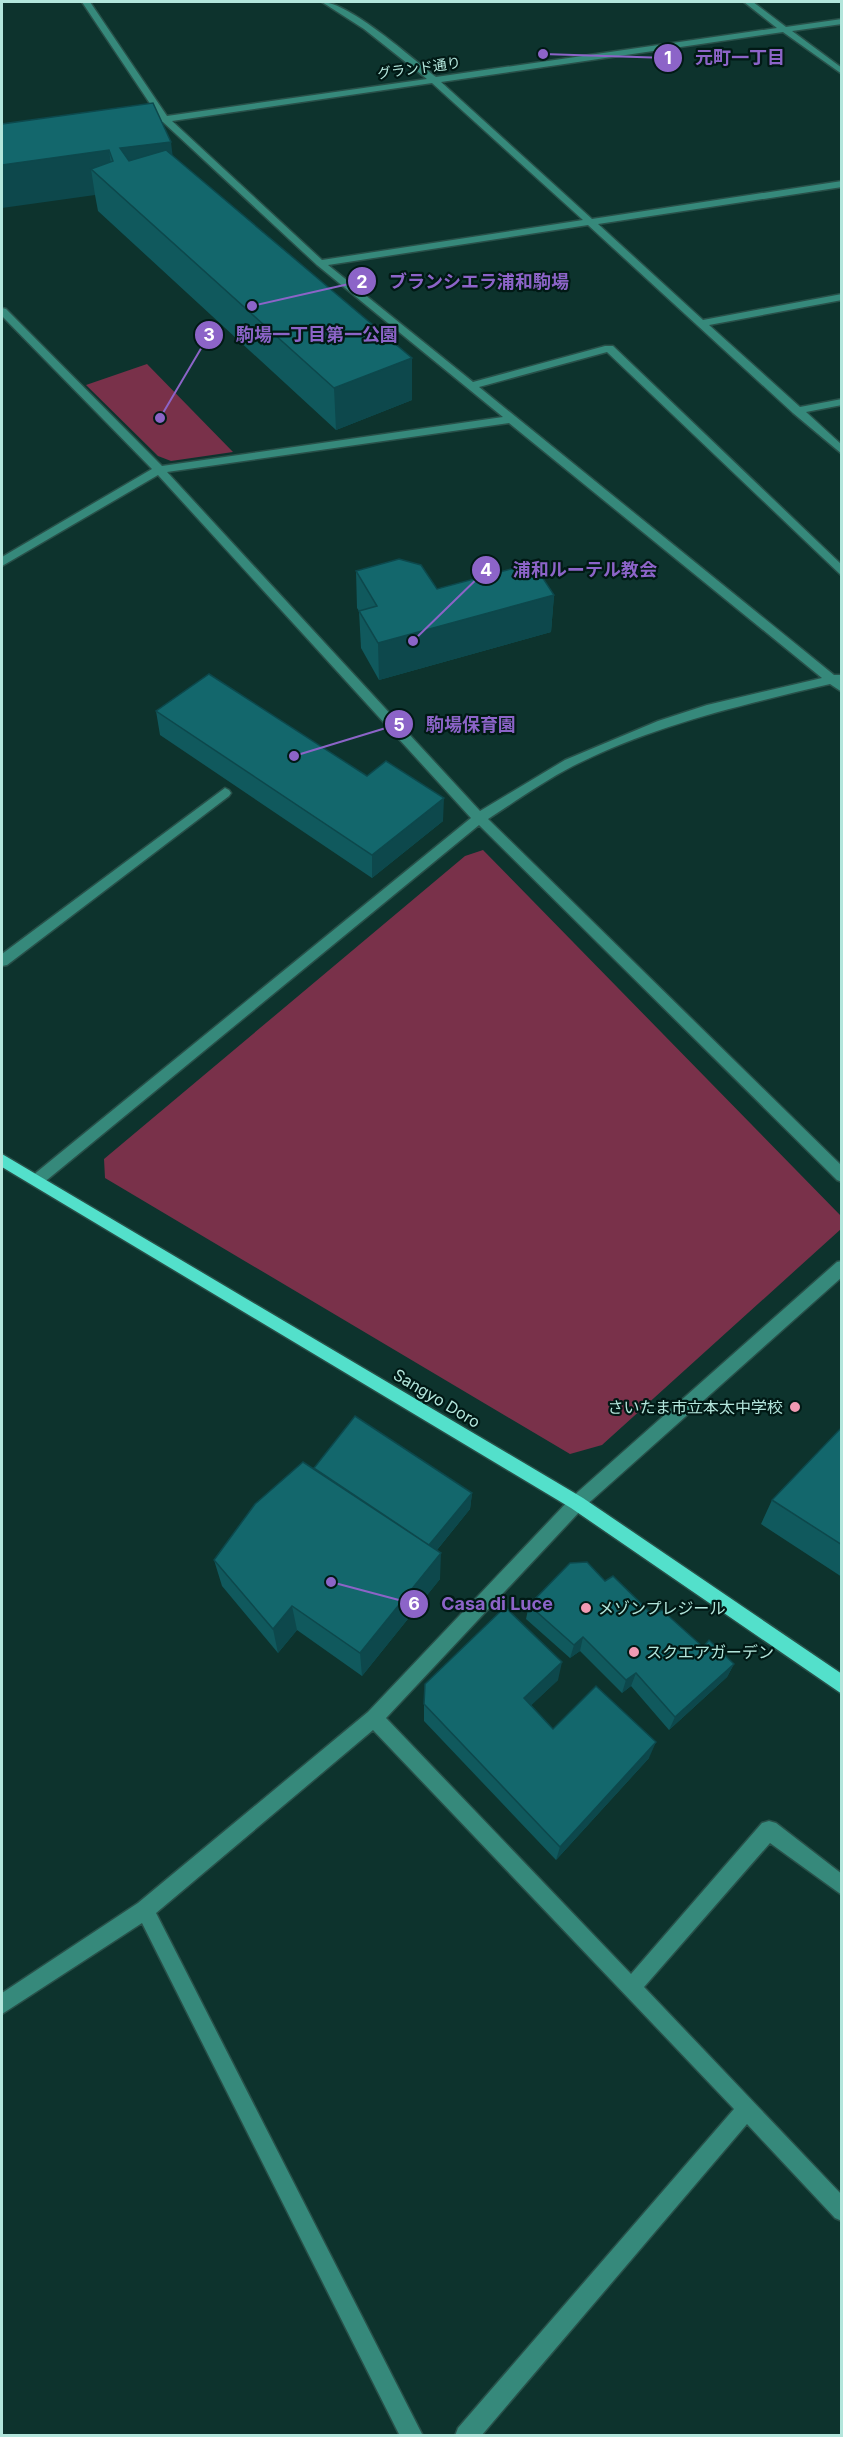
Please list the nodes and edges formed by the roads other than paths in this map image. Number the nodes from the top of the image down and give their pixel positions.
1 (86, 2) edge
2 (326, 2) edge
3 (748, 2) edge
4 (842, 21) edge
5 (782, 29) junction
6 (842, 72) edge
7 (434, 80) junction
8 (165, 119) junction
9 (154, 121) edge
10 (842, 184) edge
11 (589, 222) junction
12 (320, 263) junction
13 (842, 297) edge
14 (830, 299) junction
15 (842, 306) edge
16 (2, 311) edge
17 (701, 323) junction
18 (472, 386) junction
19 (842, 402) edge
20 (797, 411) junction
21 (512, 419) junction
22 (842, 451) edge
23 (159, 470) junction
24 (2, 562) edge
25 (842, 572) edge
26 (838, 681) edge
27 (225, 793) dead end
28 (479, 818) junction
29 (2, 961) edge
30 (2, 1160) edge
31 (842, 1176) edge
32 (37, 1180) junction
33 (842, 1267) edge
34 (577, 1503) junction
35 (842, 1685) edge
36 (375, 1718) junction
37 (842, 1886) edge
38 (146, 1910) junction
39 (632, 1987) junction
40 (2, 2004) edge
41 (747, 2109) junction
42 (842, 2211) edge
43 (412, 2436) edge
44 (466, 2436) edge

1 - 8 street
2 - 7 street
3 - 5 street
4 - 5 street, グランド通り
5 - 6 street
5 - 7 street, グランド通り
7 - 8 street, グランド通り
7 - 11 street
8 - 9 street, グランド通り
8 - 12 street
10 - 11 street
11 - 12 street
11 - 17 street
12 - 18 street
13 - 14 street
14 - 15 street
14 - 17 street
16 - 23 street
17 - 20 street
18 - 21 street
18 - 25 street
19 - 20 street
20 - 22 street
21 - 23 street
21 - 26 street
23 - 24 street
23 - 28 street
26 - 28 street
27 - 29 street
28 - 31 street
28 - 32 street
30 - 32 main road, Sangyo Doro
32 - 34 main road, Sangyo Doro
33 - 34 street
34 - 35 main road, Sangyo Doro
34 - 36 street
36 - 38 street
36 - 39 street
37 - 39 street
38 - 40 street
38 - 43 street
39 - 41 street
41 - 42 street
41 - 44 street

